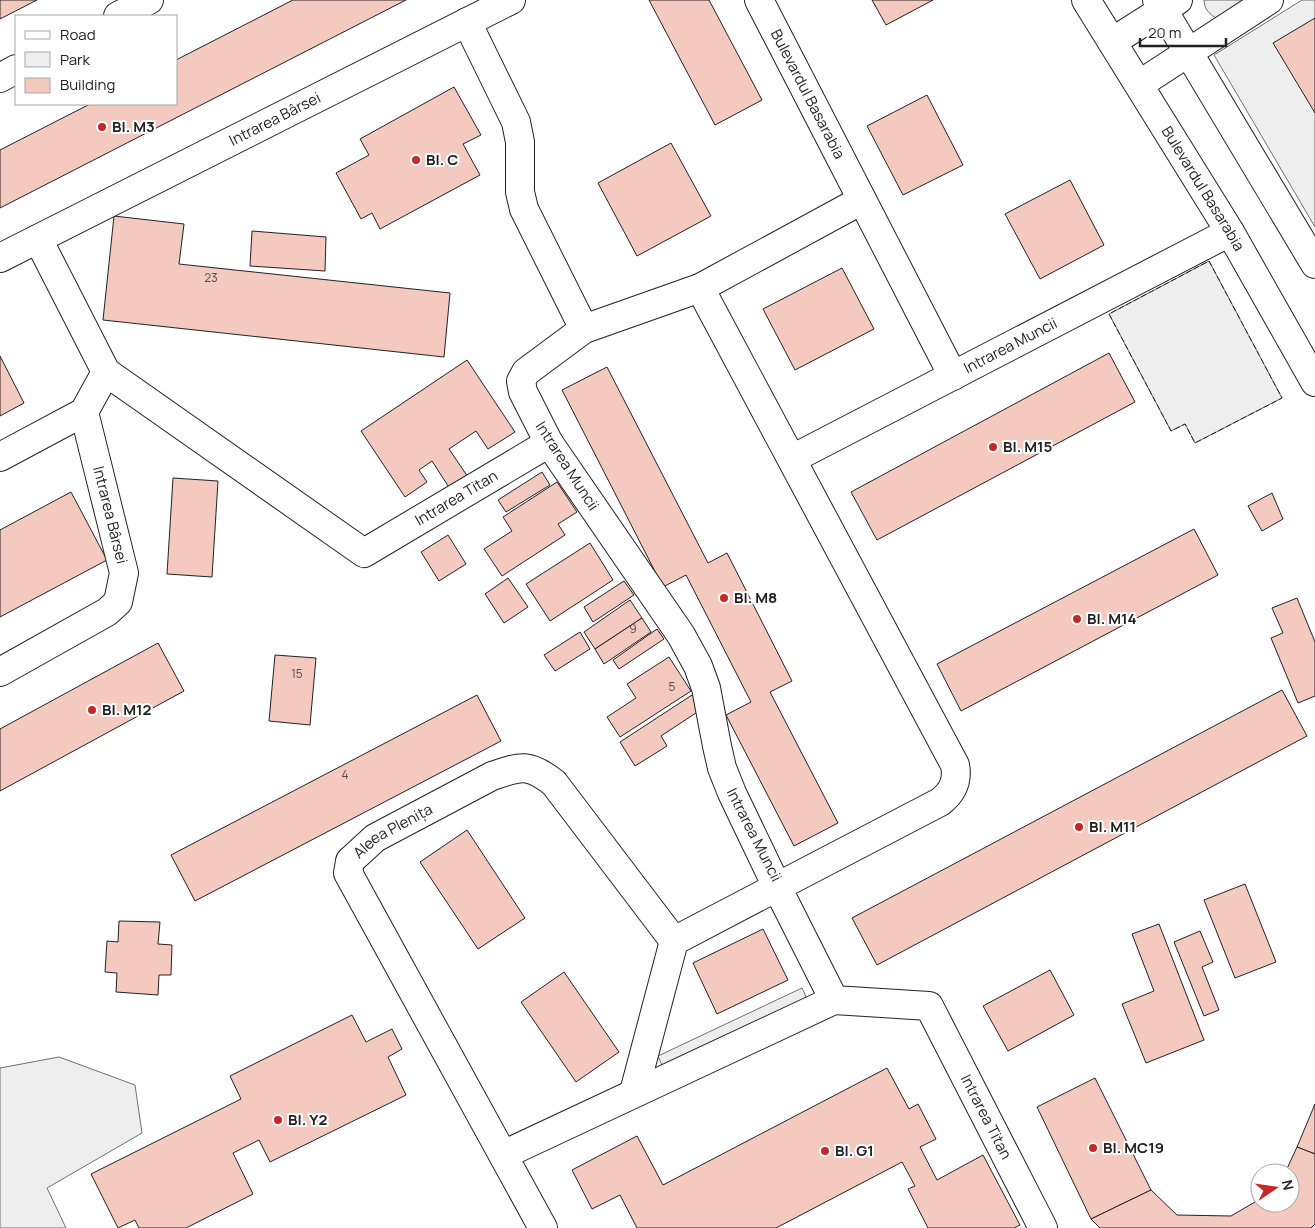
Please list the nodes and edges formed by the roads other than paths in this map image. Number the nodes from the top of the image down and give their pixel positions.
1 (149, 0) edge
2 (511, 0) edge
3 (759, 0) edge
4 (1086, 0) edge
5 (1269, 0) edge
6 (1166, 3) edge
7 (120, 15) edge
8 (467, 22) junction
9 (1112, 42) junction
10 (1189, 52) junction
11 (15, 70) edge
12 (0, 78) edge
13 (1140, 84) junction
14 (862, 200) junction
15 (1230, 232) junction
16 (38, 239) junction
17 (0, 258) edge
18 (1315, 264) edge
19 (700, 288) junction
20 (584, 329) junction
21 (106, 372) junction
22 (953, 376) junction
23 (1315, 382) edge
24 (84, 412) junction
25 (549, 443) junction
26 (0, 457) edge
27 (792, 459) junction
28 (0, 672) edge
29 (777, 887) junction
30 (674, 941) junction
31 (834, 1000) junction
32 (634, 1092) junction
33 (503, 1155) junction
34 (544, 1228) edge
35 (1043, 1228) edge

1 - 7 street
2 - 8 street, Intrarea Bârsei
3 - 14 street, Bulevardul Basarabia
4 - 9 street, Bulevardul Basarabia
5 - 10 street
6 - 9 street
6 - 10 street
8 - 16 street, Intrarea Bârsei
8 - 20 street
9 - 13 street, Bulevardul Basarabia
10 - 13 street
10 - 18 street
11 - 12 street
13 - 15 street, Bulevardul Basarabia
14 - 19 street
14 - 22 street, Bulevardul Basarabia
15 - 22 street, Intrarea Muncii
15 - 23 street, Bulevardul Basarabia
16 - 17 street, Intrarea Bârsei
16 - 21 street
19 - 20 street, Intrarea Muncii
19 - 27 street, Intrarea Muncii
20 - 25 street, Intrarea Muncii
21 - 24 street
21 - 25 street, Intrarea Titan
22 - 27 street, Intrarea Muncii
24 - 26 street
24 - 28 street, Intrarea Bârsei
25 - 29 street, Intrarea Muncii
27 - 29 street, Intrarea Muncii
29 - 30 street
29 - 31 street
30 - 32 street
30 - 33 street, Aleea Plenița
31 - 32 street
31 - 35 street, Intrarea Titan
32 - 33 street
33 - 34 street, Aleea Plenița

